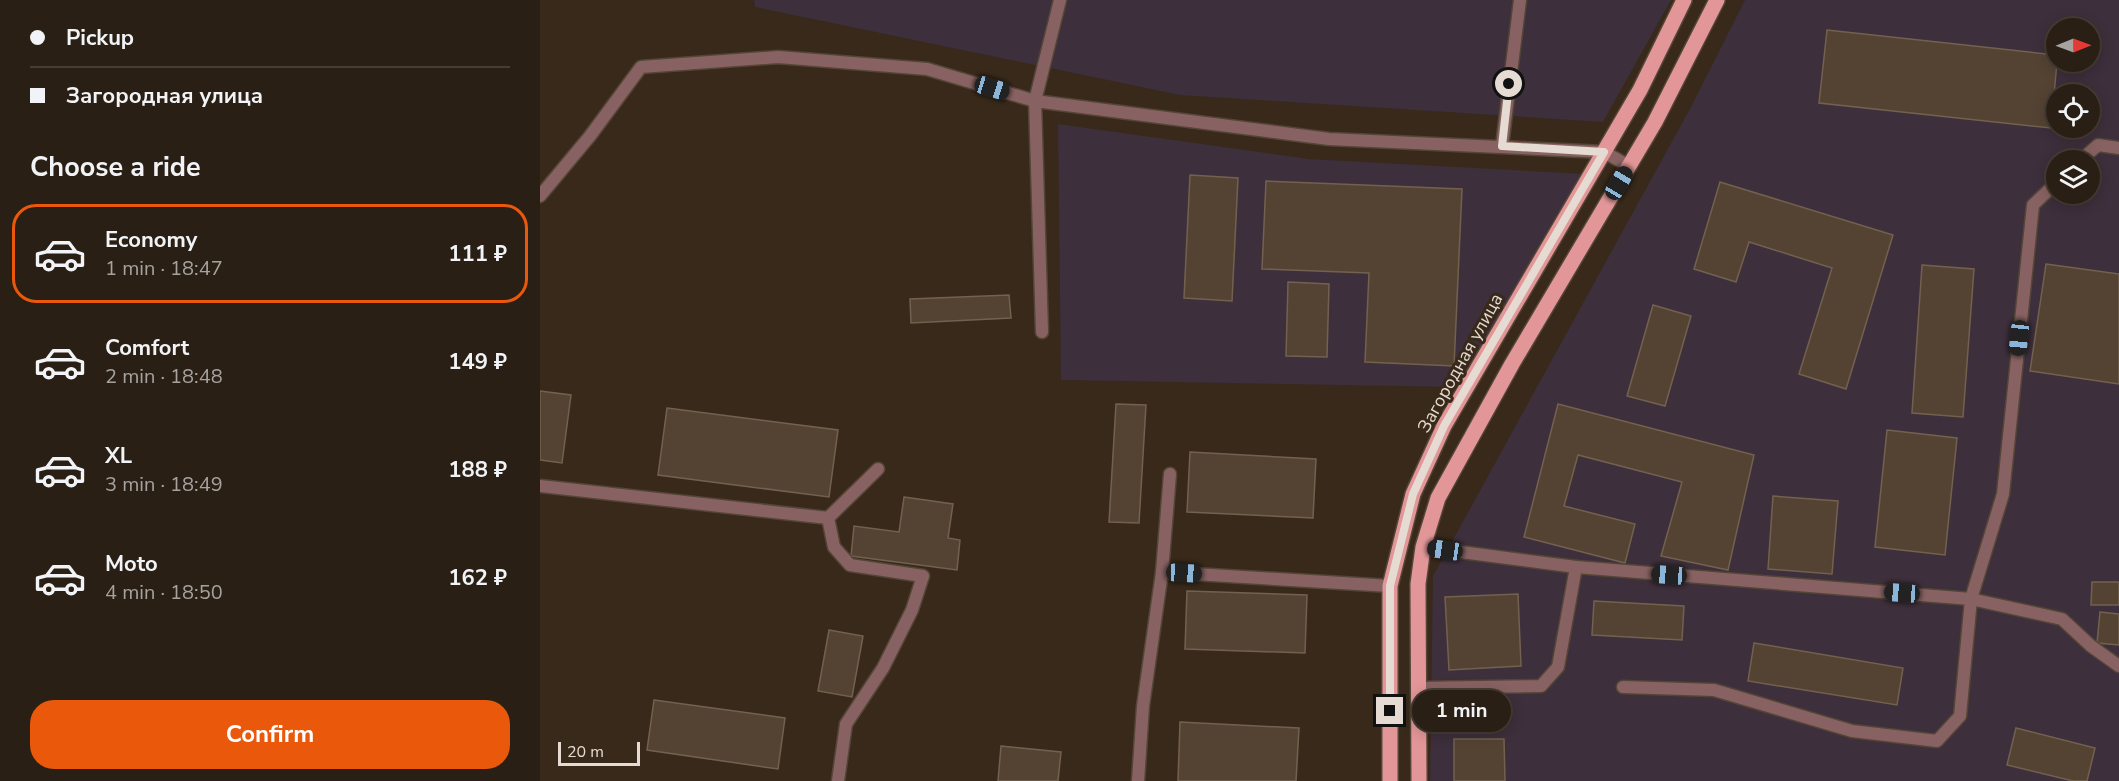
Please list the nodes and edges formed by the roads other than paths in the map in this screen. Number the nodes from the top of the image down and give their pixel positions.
1 (1060, 0) edge
2 (1520, 0) edge
3 (1684, 0) edge
4 (1717, 0) edge
5 (1035, 101) junction
6 (1502, 146) junction
7 (2119, 148) edge
8 (2092, 150) edge
9 (1604, 152) junction
10 (1629, 166) junction
11 (2046, 193) edge
12 (540, 196) edge
13 (1042, 332) dead end
14 (878, 469) dead end
15 (1170, 474) dead end
16 (540, 486) edge
17 (828, 518) junction
18 (1423, 547) junction
19 (1576, 567) junction
20 (1162, 572) junction
21 (1390, 586) junction
22 (1971, 598) junction
23 (2119, 666) edge
24 (1623, 687) dead end
25 (1418, 688) junction
26 (838, 781) edge
27 (1138, 781) edge
28 (1390, 781) edge
29 (1419, 781) edge

1 - 5 lane
2 - 6 lane
3 - 9 main road, Загородная улица
4 - 10 main road
5 - 6 lane
5 - 12 lane
5 - 13 lane
6 - 9 lane
7 - 8 lane
9 - 10 lane
9 - 21 main road, Загородная улица
10 - 18 main road
11 - 22 lane
14 - 17 lane
15 - 20 lane
16 - 17 lane
17 - 26 lane
18 - 19 lane
18 - 25 main road
19 - 22 lane
19 - 25 lane
20 - 21 lane
20 - 27 lane
21 - 28 main road, Загородная улица
22 - 23 lane
22 - 24 lane
25 - 29 main road

